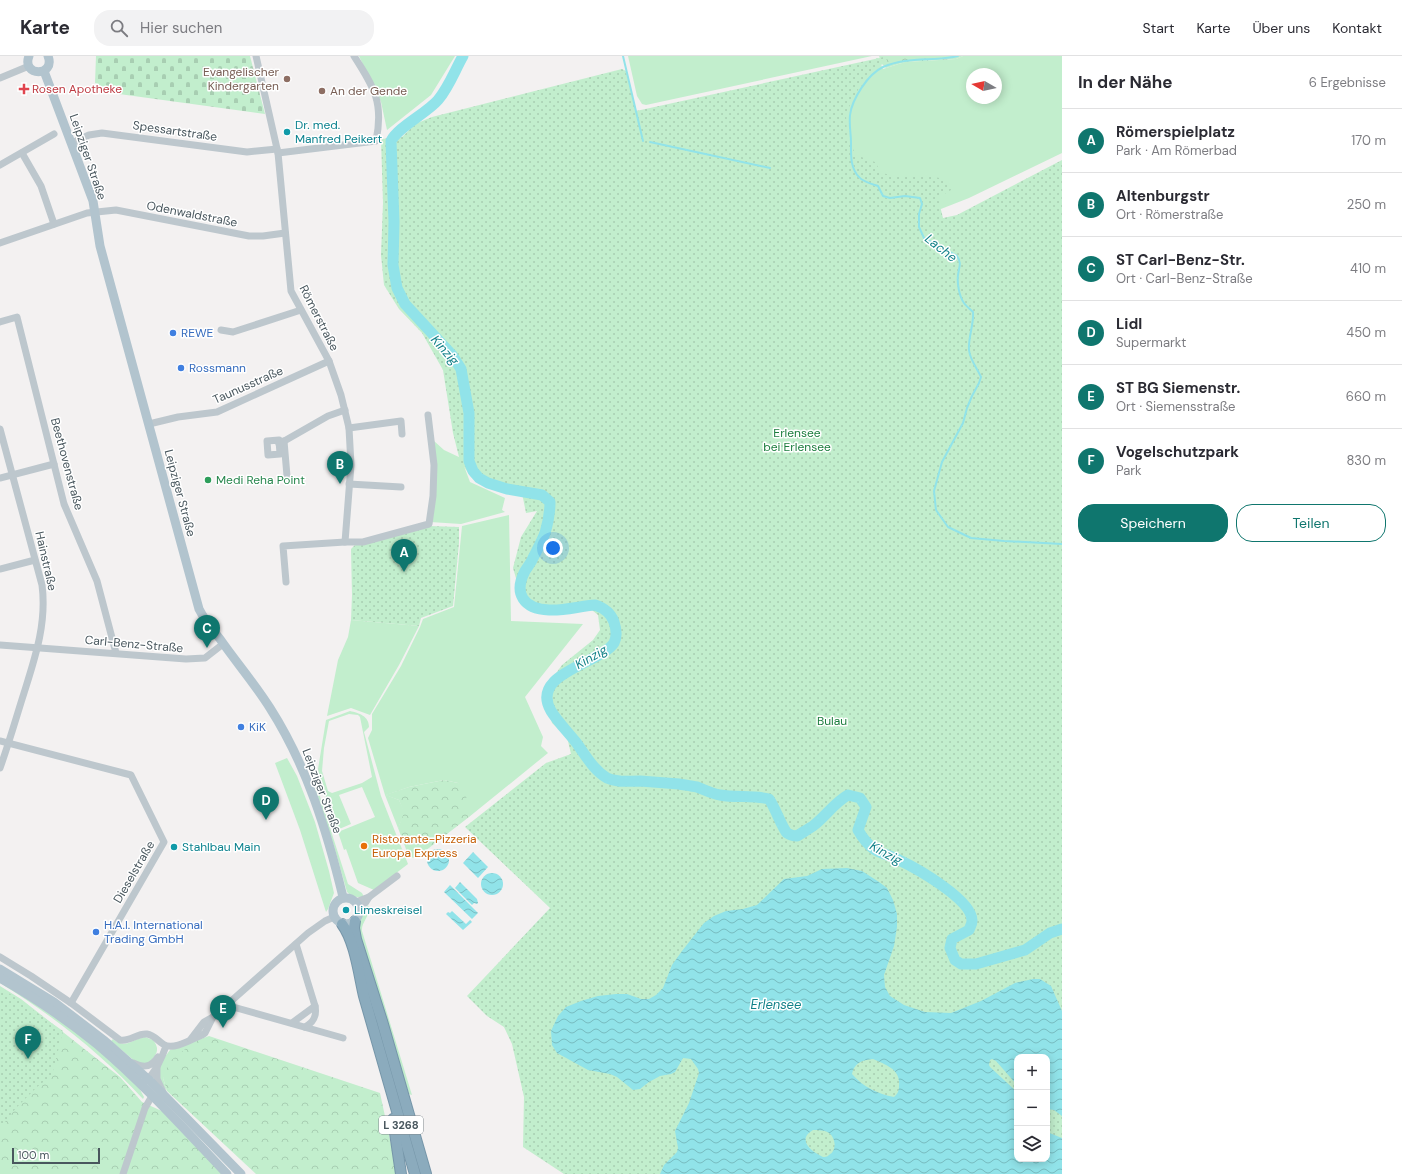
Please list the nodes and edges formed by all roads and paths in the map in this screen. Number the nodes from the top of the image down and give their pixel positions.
1 (29, 56) edge
2 (48, 56) edge
3 (256, 56) edge
4 (354, 56) edge
5 (29, 66) junction
6 (44, 71) junction
7 (0, 78) edge
8 (54, 134) dead end
9 (72, 143) junction
10 (278, 151) junction
11 (22, 153) junction
12 (0, 165) edge
13 (94, 212) junction
14 (54, 224) junction
15 (285, 233) junction
16 (0, 243) edge
17 (301, 310) junction
18 (0, 322) edge
19 (221, 330) dead end
20 (329, 361) junction
21 (345, 410) junction
22 (428, 415) dead end
23 (149, 424) junction
24 (349, 428) junction
25 (0, 429) edge
26 (402, 434) dead end
27 (54, 464) junction
28 (12, 475) junction
29 (287, 476) dead end
30 (0, 478) edge
31 (349, 484) junction
32 (401, 488) dead end
33 (345, 542) junction
34 (35, 560) junction
35 (0, 569) edge
36 (286, 582) dead end
37 (223, 644) junction
38 (0, 645) edge
39 (38, 648) junction
40 (116, 653) junction
41 (0, 741) edge
42 (9, 744) junction
43 (0, 768) edge
44 (397, 876) dead end
45 (343, 897) junction
46 (358, 905) junction
47 (334, 917) junction
48 (355, 921) junction
49 (342, 924) junction
50 (296, 944) junction
51 (0, 957) edge
52 (0, 969) edge
53 (0, 978) edge
54 (71, 1003) junction
55 (226, 1005) junction
56 (315, 1006) junction
57 (292, 1023) junction
58 (305, 1027) junction
59 (343, 1038) dead end
60 (166, 1046) junction
61 (127, 1060) junction
62 (157, 1065) junction
63 (387, 1075) junction
64 (148, 1079) junction
65 (136, 1080) junction
66 (152, 1096) junction
67 (167, 1100) junction
68 (122, 1174) edge
69 (227, 1174) edge
70 (241, 1174) edge
71 (401, 1174) edge
72 (415, 1174) edge
73 (426, 1174) edge

1 - 5 main road
2 - 6 main road
3 - 10 street, Römerstraße
4 - 10 street
5 - 6 main road
5 - 7 street
6 - 9 main road, Leipziger Straße
8 - 11 street
9 - 10 street, Spessartstraße
9 - 13 main road, Leipziger Straße
10 - 15 street, Römerstraße
11 - 12 street
11 - 14 street
13 - 14 street, Odenwaldstraße
13 - 15 street, Odenwaldstraße
13 - 23 main road, Leipziger Straße
14 - 16 street, Odenwaldstraße
15 - 17 street, Römerstraße
17 - 19 street
17 - 20 street, Römerstraße
18 - 27 street, Beethovenstraße
20 - 21 street, Römerstraße
20 - 23 street, Taunusstraße
21 - 24 street, Römerstraße
21 - 29 street
22 - 33 street
23 - 37 main road, Leipziger Straße
24 - 26 street
24 - 31 street, Römerstraße
25 - 28 street, Hainstraße
27 - 28 street
27 - 40 street, Beethovenstraße
28 - 30 street
28 - 34 street, Hainstraße
31 - 32 street
31 - 33 street, Römerstraße
33 - 36 street
34 - 35 street
34 - 39 street, Hainstraße
37 - 40 street, Carl-Benz-Straße
37 - 45 main road, Leipziger Straße
38 - 39 street, Carl-Benz-Straße
39 - 40 street, Carl-Benz-Straße
39 - 42 street, Hainstraße
41 - 42 street
42 - 43 street, Hainstraße
42 - 54 street, Dieselstraße
44 - 46 street
45 - 46 main road
45 - 47 main road
46 - 48 main road, L 3268
47 - 49 main road, L 3268
47 - 50 street
48 - 49 main road
48 - 73 highway, L 3268
49 - 63 highway, L 3268
50 - 55 street
50 - 56 street
51 - 54 street
52 - 61 main road
53 - 65 main road
54 - 60 street
55 - 57 street
55 - 60 street
56 - 57 street
56 - 58 street
57 - 58 street
58 - 59 street
60 - 61 street
60 - 62 street
61 - 64 main road
62 - 64 street
62 - 67 street
63 - 71 highway
63 - 72 highway, L 3268
64 - 65 street
64 - 66 street
64 - 67 main road
65 - 66 main road
66 - 67 street
66 - 68 street
66 - 69 main road
67 - 70 main road

